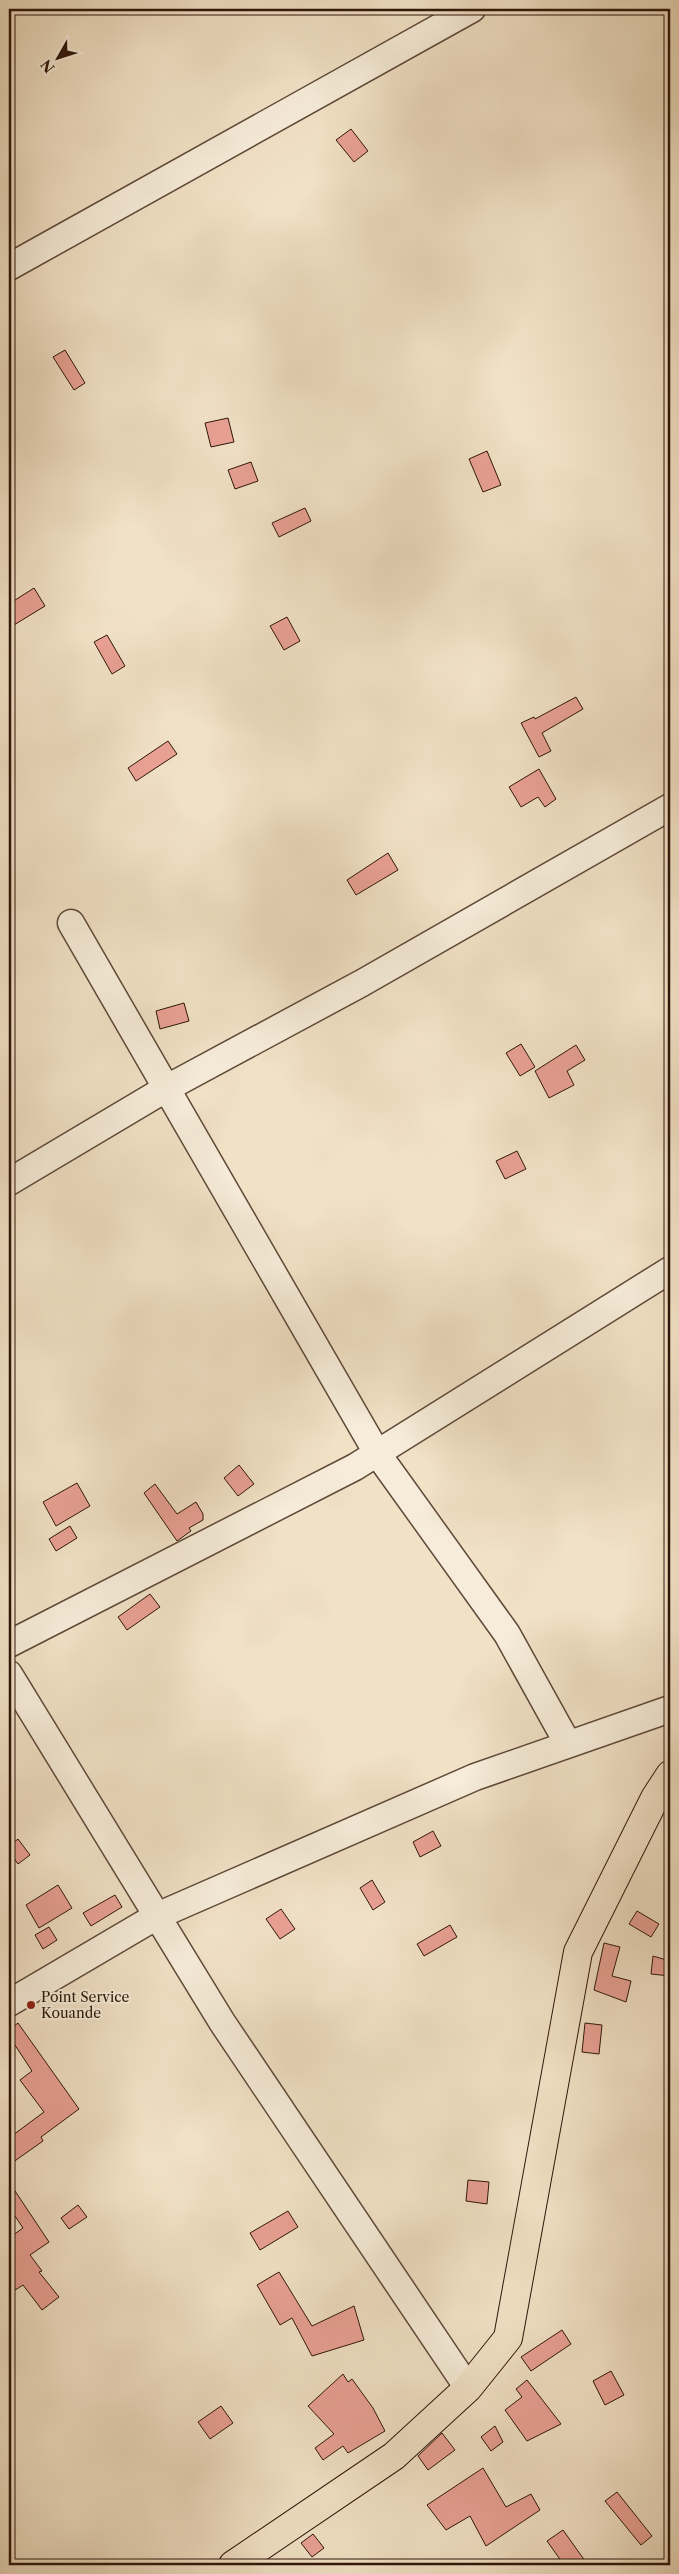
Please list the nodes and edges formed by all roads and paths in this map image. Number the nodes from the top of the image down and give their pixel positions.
1 (472, 9) edge
2 (9, 267) edge
3 (670, 807) edge
4 (71, 923) dead end
5 (167, 1088) junction
6 (9, 1182) edge
7 (670, 1270) edge
8 (377, 1453) junction
9 (9, 1644) edge
10 (9, 1674) edge
11 (670, 1709) edge
12 (568, 1744) junction
13 (670, 1775) edge
14 (157, 1916) junction
15 (9, 2003) edge
16 (468, 2388) junction
17 (233, 2565) edge

1 - 2 street
3 - 5 street
4 - 5 street
5 - 6 street
5 - 8 street
7 - 8 street
8 - 9 street
8 - 12 street
10 - 14 street
11 - 12 street
12 - 14 street
13 - 16 main road
14 - 15 street
14 - 16 street
16 - 17 main road

